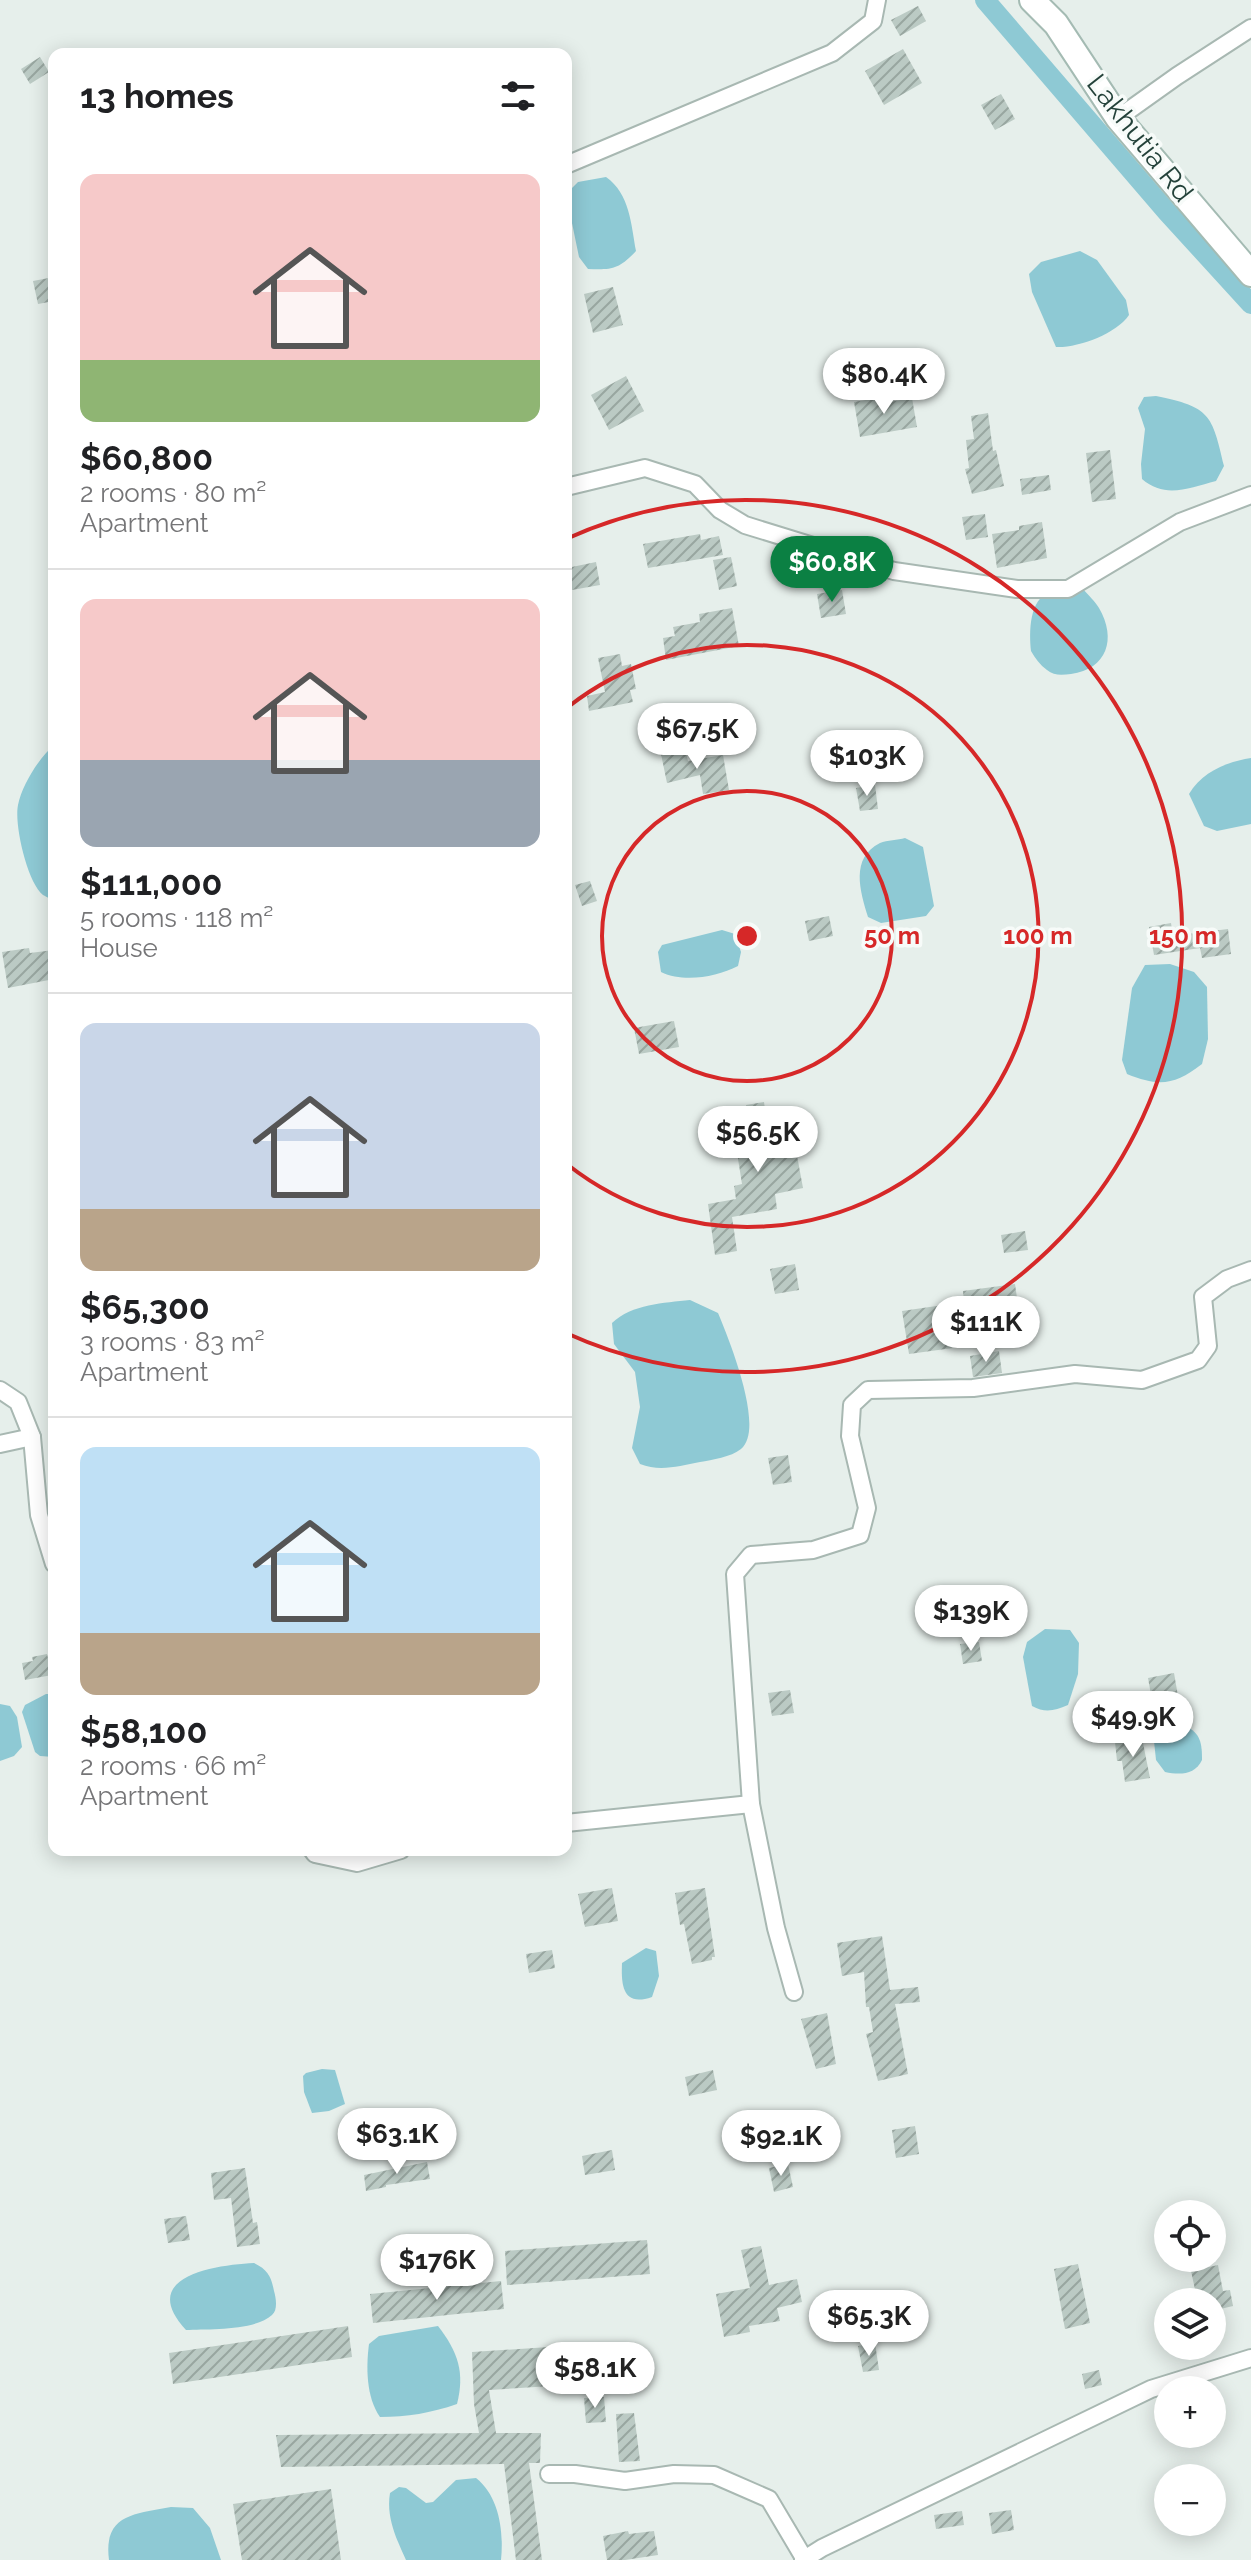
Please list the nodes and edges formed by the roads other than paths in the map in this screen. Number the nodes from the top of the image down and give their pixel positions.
1 (877, 0) edge
2 (1032, 0) edge
3 (1251, 28) edge
4 (1118, 118) junction
5 (572, 162) edge
6 (1251, 274) edge
7 (572, 486) edge
8 (1251, 495) edge
9 (1251, 1270) edge
10 (0, 1390) edge
11 (32, 1437) junction
12 (0, 1444) edge
13 (48, 1544) edge
14 (751, 1804) junction
15 (572, 1822) edge
16 (324, 1856) edge
17 (381, 1856) edge
18 (794, 1992) dead end
19 (1251, 2358) edge
20 (549, 2474) dead end
21 (804, 2559) edge

1 - 5 street
2 - 4 street, Lakhutia Rd
3 - 4 street
4 - 6 street, Lakhutia Rd
7 - 8 street
9 - 14 street
10 - 11 street
11 - 12 street
11 - 13 street
14 - 15 street
14 - 18 street
16 - 17 street
19 - 21 street
20 - 21 street

